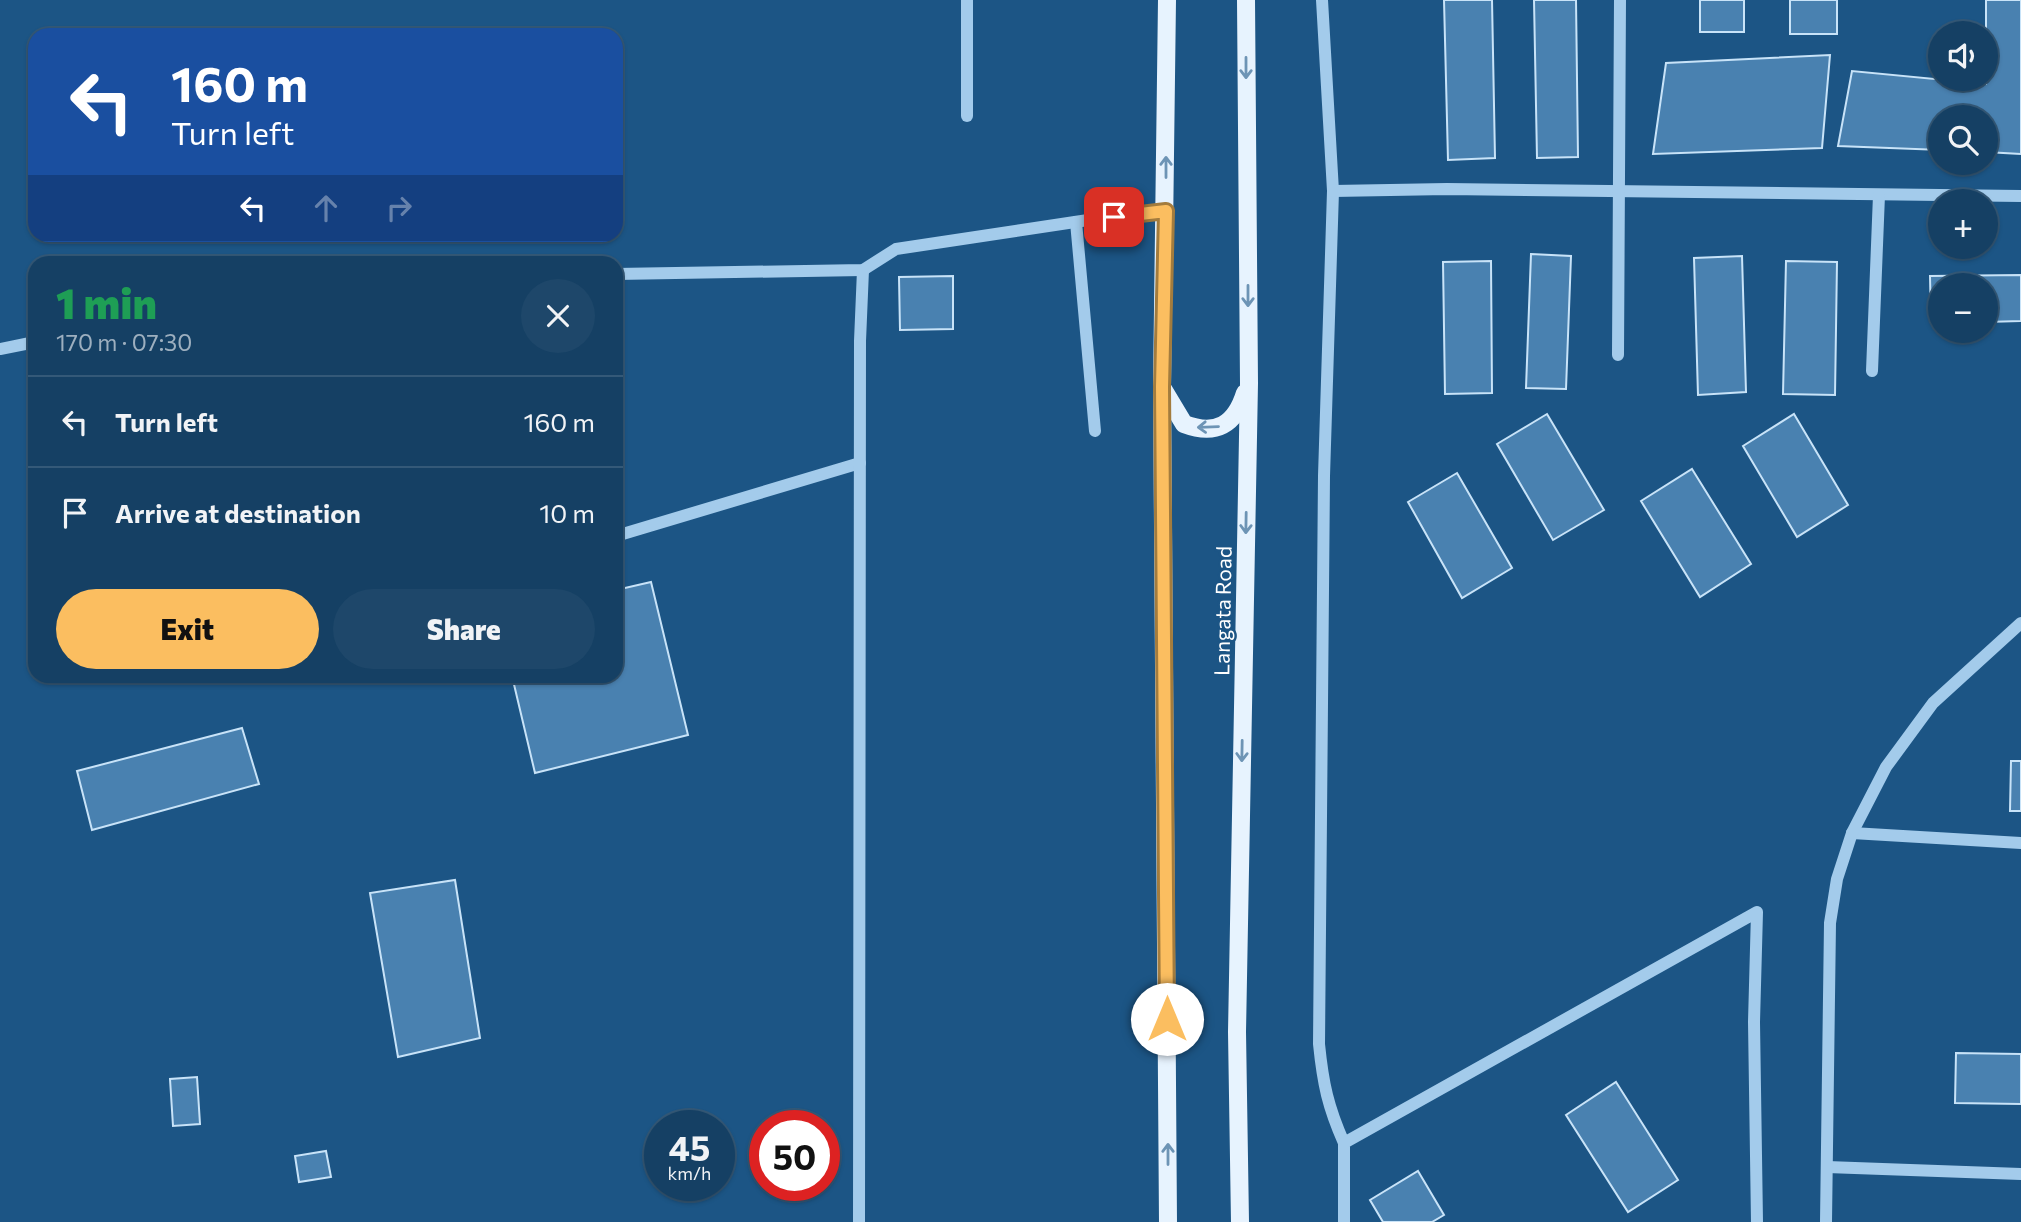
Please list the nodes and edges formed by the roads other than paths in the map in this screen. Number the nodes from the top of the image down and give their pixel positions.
1 (967, 0) edge
2 (1167, 0) edge
3 (1245, 0) edge
4 (1322, 0) edge
5 (1620, 0) edge
6 (967, 116) dead end
7 (1333, 191) junction
8 (1619, 192) junction
9 (1879, 195) junction
10 (2021, 196) edge
11 (1166, 211) junction
12 (1076, 222) junction
13 (863, 270) junction
14 (623, 274) edge
15 (28, 343) edge
16 (0, 349) edge
17 (1618, 355) dead end
18 (1871, 371) dead end
19 (1249, 383) junction
20 (1162, 387) junction
21 (1095, 431) dead end
22 (860, 463) junction
23 (623, 534) edge
24 (2021, 623) edge
25 (1852, 832) junction
26 (2021, 843) edge
27 (1345, 1143) junction
28 (1827, 1167) junction
29 (2021, 1174) edge
30 (859, 1222) edge
31 (1168, 1222) edge
32 (1240, 1222) edge
33 (1344, 1222) edge
34 (1757, 1222) edge
35 (1826, 1222) edge

1 - 6 street
11 -> 2 main road
3 -> 19 main road, Langata Road
4 - 7 street
5 - 8 street
7 - 8 street
7 - 27 street
8 - 9 street
8 - 17 street
9 - 10 street
9 - 18 street
11 - 12 street
11 - 20 main road
12 - 13 street
12 - 21 street
13 - 14 street
13 - 22 street
15 - 16 street
19 -> 20 main road
19 -> 32 main road, Langata Road
31 -> 20 main road
22 - 23 street
22 - 30 street
24 - 25 street
25 - 26 street
25 - 28 street
27 - 33 street
27 - 34 street
28 - 29 street
28 - 35 street

